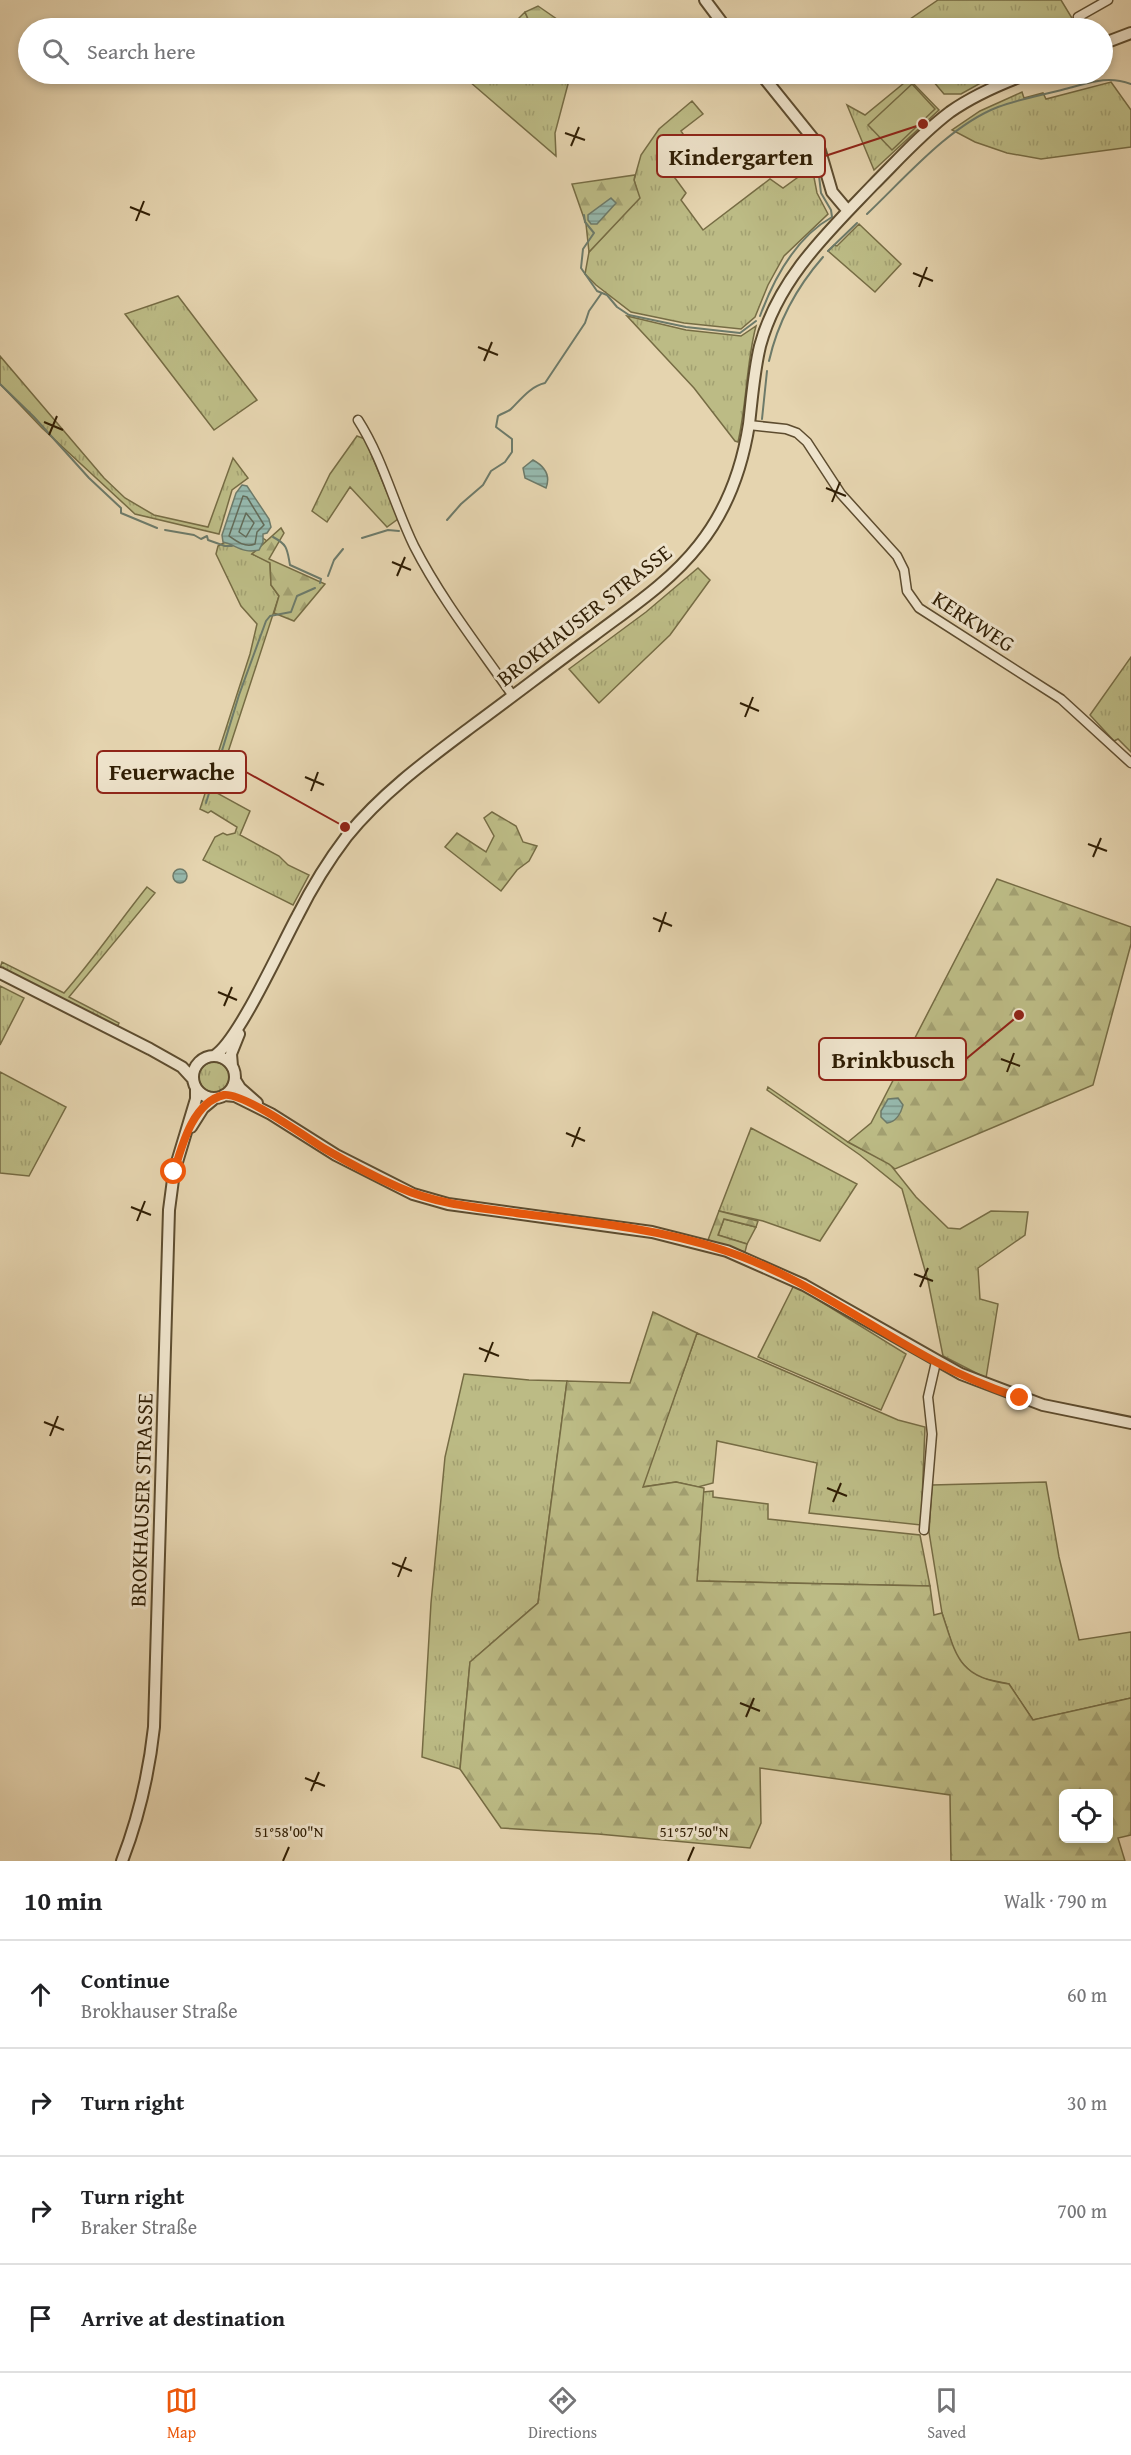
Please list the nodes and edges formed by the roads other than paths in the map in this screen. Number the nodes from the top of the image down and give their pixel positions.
1 (705, 0) edge
2 (1108, 0) edge
3 (718, 18) edge
4 (1079, 18) edge
5 (1131, 33) edge
6 (1113, 40) edge
7 (769, 84) edge
8 (1000, 84) edge
9 (848, 211) junction
10 (358, 420) dead end
11 (749, 425) junction
12 (513, 696) junction
13 (1131, 763) edge
14 (0, 973) edge
15 (249, 1008) junction
16 (150, 1049) junction
17 (214, 1056) junction
18 (201, 1061) junction
19 (232, 1066) junction
20 (235, 1080) junction
21 (194, 1083) junction
22 (220, 1097) junction
23 (271, 1114) junction
24 (184, 1138) junction
25 (936, 1362) junction
26 (1131, 1423) edge
27 (924, 1530) dead end
28 (122, 1861) edge

1 - 3 street
2 - 4 street
5 - 6 street
7 - 9 street
8 - 9 street, BROKHAUSER STRASSE
9 - 11 street, BROKHAUSER STRASSE
10 - 12 street
11 - 12 street, BROKHAUSER STRASSE
11 - 13 street, KERKWEG
12 - 15 street, BROKHAUSER STRASSE
14 - 16 street
15 - 17 street, BROKHAUSER STRASSE
15 - 19 street, BROKHAUSER STRASSE
16 - 18 street
16 - 21 street
17 - 18 street
17 - 19 street
18 - 21 street
19 - 20 street
20 - 22 street
20 - 23 street
21 - 22 street
21 - 24 street, BROKHAUSER STRASSE
22 - 23 street
22 - 24 street, BROKHAUSER STRASSE
23 - 25 street
24 - 28 street, BROKHAUSER STRASSE
25 - 26 street
25 - 27 street

